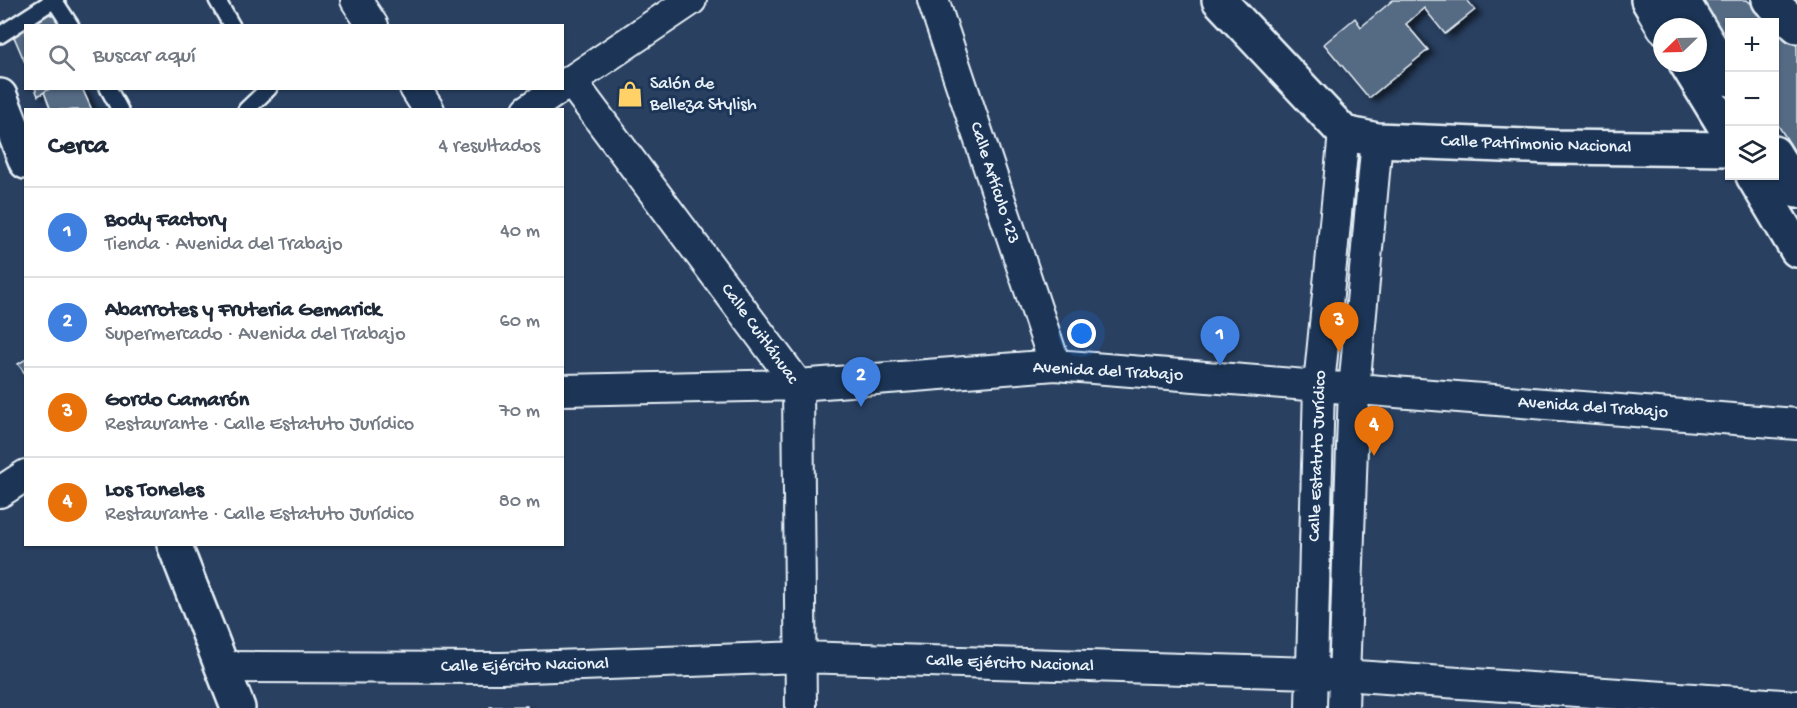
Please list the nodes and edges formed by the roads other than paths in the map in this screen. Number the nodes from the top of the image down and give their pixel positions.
1 (54, 0) edge
2 (217, 0) edge
3 (691, 0) edge
4 (933, 0) edge
5 (1219, 0) edge
6 (1648, 0) edge
7 (1682, 0) edge
8 (1769, 0) edge
9 (1659, 18) edge
10 (70, 24) edge
11 (231, 24) edge
12 (1797, 26) edge
13 (0, 35) edge
14 (1692, 72) edge
15 (1726, 72) edge
16 (564, 85) edge
17 (109, 90) edge
18 (268, 90) edge
19 (416, 90) edge
20 (557, 90) edge
21 (119, 108) edge
22 (248, 108) edge
23 (428, 108) edge
24 (531, 108) edge
25 (3, 113) edge
26 (1725, 127) edge
27 (1344, 134) junction
28 (1377, 140) junction
29 (1725, 149) edge
30 (24, 158) edge
31 (1779, 161) edge
32 (1755, 180) edge
33 (1797, 191) edge
34 (1797, 250) edge
35 (1055, 365) junction
36 (798, 385) junction
37 (1319, 385) junction
38 (1353, 389) junction
39 (564, 390) edge
40 (1797, 424) edge
41 (24, 476) edge
42 (0, 492) edge
43 (175, 546) edge
44 (800, 657) junction
45 (223, 667) junction
46 (1312, 673) junction
47 (1344, 675) junction
48 (1797, 706) edge
49 (238, 708) edge
50 (801, 708) edge
51 (1311, 708) edge
52 (1343, 708) edge

1 - 10 lane
1 - 13 lane
2 - 11 lane
3 - 16 street
4 - 35 street, Calle Artículo 123
5 - 27 street
6 - 9 street
7 - 15 street
8 - 12 street
14 - 26 street
16 - 36 street, Calle Cuitláhuac
17 - 21 lane
18 - 22 lane
19 - 23 street
20 - 24 street
25 - 30 street
27 - 28 street, Calle Patrimonio Nacional
27 - 37 street, Calle Estatuto Jurídico
28 - 29 street, Calle Patrimonio Nacional
28 - 38 street, Calle Estatuto Jurídico
31 - 33 street
32 - 34 street
35 - 36 street, Avenida del Trabajo
35 - 37 street, Avenida del Trabajo
36 - 39 street, Avenida del Trabajo
36 - 44 street, Calle Cuitláhuac
37 - 38 street, Avenida del Trabajo
37 - 46 street, Calle Estatuto Jurídico
38 - 40 street, Avenida del Trabajo
38 - 47 street, Calle Estatuto Jurídico
41 - 42 street
43 - 45 street
44 - 45 street, Calle Ejército Nacional
44 - 46 street, Calle Ejército Nacional
44 - 50 street, Calle Cuitláhuac
45 - 49 street
46 - 47 street, Calle Ejército Nacional
46 - 51 street, Calle Estatuto Jurídico
47 - 48 street, Calle Ejército Nacional
47 - 52 street, Calle Estatuto Jurídico

